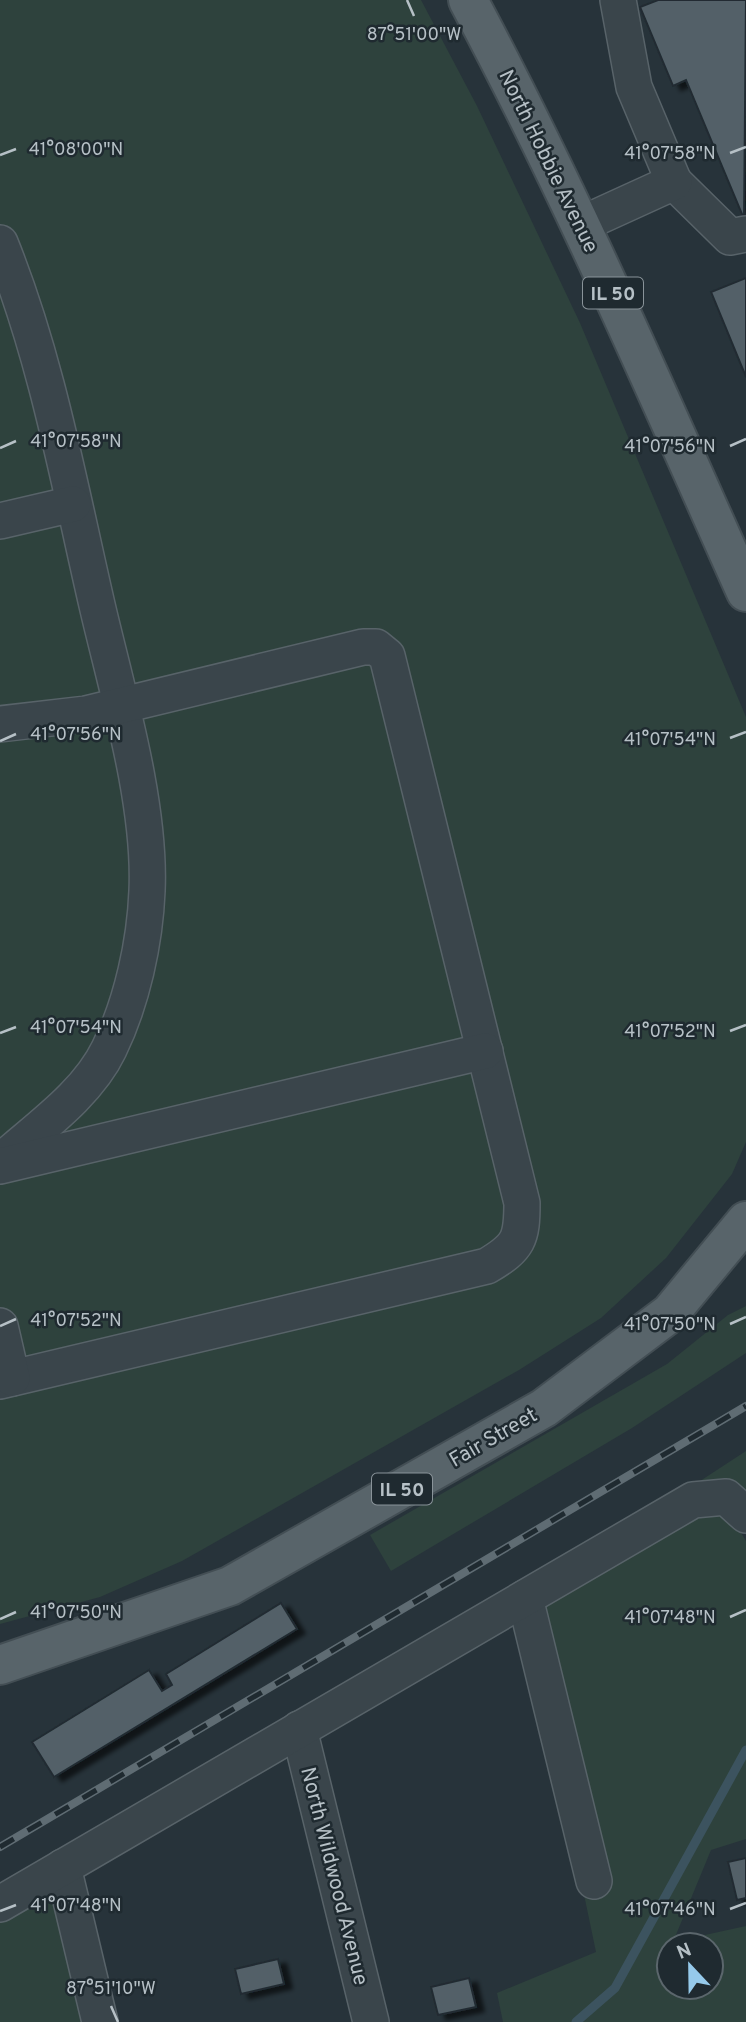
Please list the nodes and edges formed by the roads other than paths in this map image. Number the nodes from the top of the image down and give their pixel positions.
1 (468, 0) edge
2 (618, 0) edge
3 (674, 182) junction
4 (582, 224) junction
5 (746, 234) edge
6 (0, 243) edge
7 (12, 311) edge
8 (73, 503) junction
9 (0, 521) edge
10 (746, 592) edge
11 (121, 706) junction
12 (0, 724) edge
13 (485, 1051) junction
14 (0, 1164) edge
15 (746, 1221) edge
16 (0, 1326) edge
17 (6, 1379) edge
18 (746, 1515) edge
19 (525, 1598) junction
20 (0, 1665) edge
21 (299, 1729) junction
22 (63, 1867) junction
23 (594, 1881) dead end
24 (0, 1904) edge
25 (100, 2022) edge
26 (371, 2022) edge

1 - 4 main road, North Hobbie Avenue / IL 50
2 - 3 street
3 - 4 street
3 - 5 street
4 - 10 main road, North Hobbie Avenue / IL 50
6 - 7 street
7 - 8 street
8 - 9 street
8 - 11 street
11 - 12 street
11 - 13 street
11 - 14 street
13 - 14 street
13 - 17 street
15 - 20 main road, Fair Street / IL 50
16 - 17 street
18 - 19 street
19 - 21 street
19 - 23 street
21 - 22 street
21 - 26 street, North Wildwood Avenue
22 - 24 street
22 - 25 street

